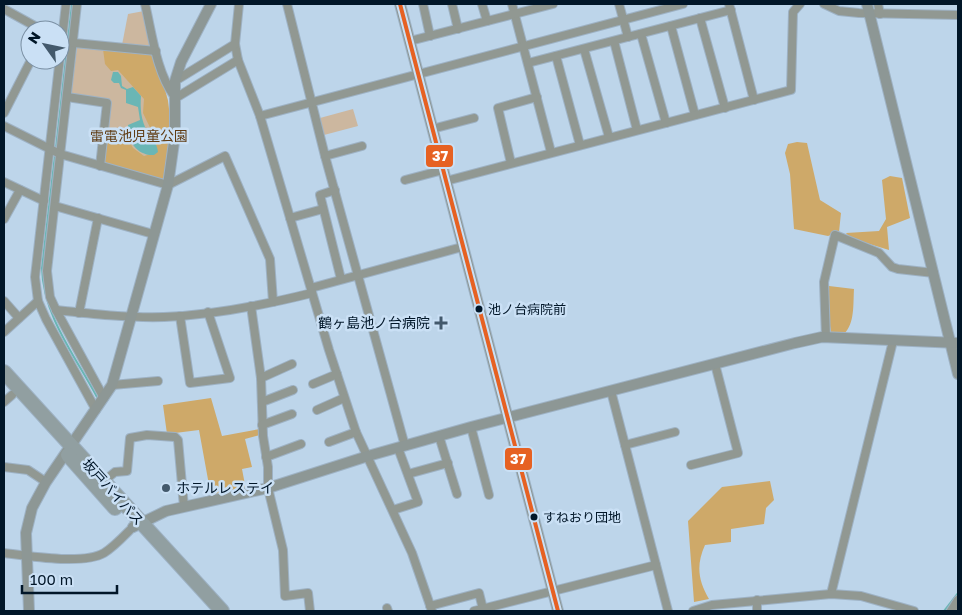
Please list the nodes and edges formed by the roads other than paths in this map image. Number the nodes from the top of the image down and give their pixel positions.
1 (7, 4) edge
2 (66, 4) edge
3 (76, 4) edge
4 (145, 4) edge
5 (211, 4) edge
6 (239, 4) edge
7 (287, 4) edge
8 (400, 4) edge
9 (423, 4) edge
10 (452, 4) edge
11 (482, 4) edge
12 (512, 4) edge
13 (553, 4) edge
14 (619, 4) edge
15 (682, 4) edge
16 (800, 4) edge
17 (824, 4) edge
18 (856, 4) edge
19 (878, 4) edge
20 (543, 5) edge
21 (730, 7) edge
22 (4, 9) edge
23 (865, 10) edge
24 (515, 14) junction
25 (880, 14) junction
26 (958, 15) edge
27 (623, 18) junction
28 (700, 18) junction
29 (24, 20) edge
30 (64, 20) edge
31 (487, 21) junction
32 (671, 26) junction
33 (458, 28) junction
34 (641, 34) junction
35 (430, 36) junction
36 (628, 37) junction
37 (410, 41) junction
38 (614, 41) junction
39 (74, 43) junction
40 (235, 44) junction
41 (524, 45) junction
42 (584, 49) junction
43 (156, 51) junction
44 (556, 56) junction
45 (238, 60) junction
46 (528, 63) junction
47 (27, 70) edge
48 (57, 70) edge
49 (418, 75) junction
50 (175, 81) junction
51 (67, 97) junction
52 (174, 98) junction
53 (537, 98) junction
54 (754, 100) junction
55 (312, 103) junction
56 (725, 108) junction
57 (4, 113) edge
58 (695, 115) junction
59 (260, 116) junction
60 (474, 118) dead end
61 (666, 123) junction
62 (4, 126) edge
63 (432, 129) junction
64 (637, 130) junction
65 (609, 137) junction
66 (580, 145) junction
67 (362, 146) dead end
68 (48, 148) junction
69 (551, 152) junction
70 (60, 154) junction
71 (326, 156) junction
72 (512, 163) junction
73 (100, 166) junction
74 (445, 175) junction
75 (405, 180) dead end
76 (4, 182) edge
77 (168, 186) junction
78 (20, 190) junction
79 (335, 190) junction
80 (44, 201) junction
81 (55, 206) junction
82 (323, 209) junction
83 (98, 218) junction
84 (290, 218) junction
85 (4, 219) edge
86 (153, 234) junction
87 (462, 247) junction
88 (934, 273) junction
89 (358, 274) junction
90 (341, 279) junction
91 (311, 290) junction
92 (38, 301) junction
93 (4, 302) edge
94 (273, 302) junction
95 (251, 306) junction
96 (56, 310) junction
97 (79, 312) junction
98 (208, 312) junction
99 (131, 316) junction
100 (180, 316) junction
101 (19, 318) junction
102 (4, 332) edge
103 (826, 338) junction
104 (893, 341) junction
105 (954, 343) edge
106 (292, 364) dead end
107 (715, 364) junction
108 (4, 372) edge
109 (337, 374) junction
110 (958, 374) edge
111 (261, 378) junction
112 (158, 381) dead end
113 (313, 384) dead end
114 (112, 385) junction
115 (293, 390) dead end
116 (611, 391) junction
117 (6, 394) edge
118 (104, 398) junction
119 (344, 398) junction
120 (262, 402) junction
121 (96, 410) junction
122 (316, 410) dead end
123 (292, 414) dead end
124 (508, 417) junction
125 (262, 425) junction
126 (472, 427) junction
127 (356, 432) junction
128 (675, 432) dead end
129 (439, 436) junction
130 (329, 442) dead end
131 (301, 444) dead end
132 (625, 445) junction
133 (401, 447) junction
134 (68, 449) junction
135 (368, 456) junction
136 (266, 457) junction
137 (448, 463) junction
138 (691, 464) dead end
139 (4, 467) edge
140 (408, 474) junction
141 (104, 480) junction
142 (46, 482) junction
143 (268, 488) junction
144 (457, 494) dead end
145 (489, 495) dead end
146 (184, 507) junction
147 (393, 510) junction
148 (137, 525) junction
149 (4, 553) edge
150 (28, 556) junction
151 (656, 565) junction
152 (553, 591) junction
153 (830, 594) junction
154 (757, 600) junction
155 (958, 600) edge
156 (431, 608) edge
157 (498, 608) edge
158 (483, 609) junction
159 (29, 611) edge
160 (210, 611) edge
161 (222, 611) edge
162 (310, 611) edge
163 (474, 611) edge
164 (558, 611) edge
165 (668, 611) edge
166 (693, 611) edge
167 (757, 611) edge
168 (914, 611) edge
169 (951, 611) edge

1 - 22 street
2 - 30 street
3 - 39 street
4 - 43 street
5 - 50 street
6 - 40 street
7 - 55 street
8 - 37 street
9 - 35 street
10 - 33 street
11 - 31 street
12 - 24 street
13 - 20 street
14 - 27 street
15 - 27 street
16 - 54 street
17 - 23 street
18 - 23 street
19 - 25 street
20 - 24 street
21 - 28 street
21 - 54 street
22 - 29 street
23 - 25 street
23 - 88 street
24 - 31 street
24 - 41 street
25 - 26 street
27 - 36 street
27 - 41 street
28 - 32 street
28 - 56 street
31 - 33 street
32 - 34 street
32 - 58 street
33 - 35 street
34 - 36 street
34 - 61 street
35 - 37 street
36 - 38 street
37 - 49 street
38 - 42 street
38 - 64 street
39 - 43 street
39 - 51 street
40 - 45 street
40 - 50 street
41 - 46 street
41 - 49 street
42 - 44 street
42 - 65 street
43 - 52 street
44 - 46 street
44 - 66 street
45 - 52 street
45 - 59 street
46 - 53 street
47 - 57 street
48 - 68 street
49 - 55 street
49 - 63 street
50 - 52 street
51 - 70 street
51 - 73 street
52 - 77 street
53 - 69 street
53 - 72 street
54 - 56 street
55 - 59 street
55 - 71 street
56 - 58 street
58 - 61 street
59 - 84 street
60 - 63 street
61 - 64 street
62 - 68 street
63 - 74 street
64 - 65 street
65 - 66 street
66 - 69 street
67 - 71 street
68 - 70 street
68 - 80 street
69 - 72 street
70 - 73 street
70 - 81 street
71 - 79 street
72 - 74 street
73 - 77 street
74 - 75 street
74 - 87 street
76 - 78 street
77 - 86 street
77 - 94 street
78 - 80 street
78 - 85 street
79 - 82 street
79 - 89 street
80 - 92 street
81 - 83 street
81 - 96 street
82 - 84 street
82 - 90 street
83 - 86 street
83 - 97 street
84 - 91 street
86 - 99 street
87 - 89 street
87 - 124 street
88 - 103 street
88 - 105 street
89 - 90 street
89 - 133 street
90 - 91 street
91 - 94 street
91 - 109 street
92 - 101 street
92 - 121 street
93 - 101 street
94 - 95 street
95 - 98 street
95 - 111 street
96 - 97 street
96 - 118 street
97 - 99 street
98 - 100 street
98 - 100 street
99 - 100 street
99 - 114 street
101 - 102 street
103 - 104 street
103 - 107 street
104 - 105 street
104 - 153 street
105 - 110 street
106 - 111 street
107 - 116 street
107 - 138 street
108 - 134 highway, 坂戸バイパス
109 - 113 street
109 - 119 street
111 - 120 street
112 - 114 street
114 - 118 street
115 - 120 street
116 - 124 street
116 - 132 street
117 - 134 highway, 坂戸バイパス
118 - 121 street
119 - 122 street
119 - 127 street
120 - 125 street
121 - 134 street
123 - 125 street
124 - 126 street
124 - 152 street
125 - 136 street
126 - 129 street
126 - 145 street
127 - 130 street
127 - 135 street
128 - 132 street
129 - 133 street
129 - 137 street
131 - 136 street
132 - 151 street
133 - 135 street
133 - 140 street
134 - 141 highway, 坂戸バイパス
134 - 142 street
134 - 148 highway, 坂戸バイパス
135 - 143 street
135 - 147 street
136 - 143 street
137 - 140 street
137 - 144 street
139 - 142 street
140 - 147 street
141 - 146 street
141 - 148 highway, 坂戸バイパス
142 - 150 street
143 - 146 street
143 - 162 street
146 - 148 street
147 - 156 street
148 - 150 street
148 - 160 highway, 坂戸バイパス
148 - 161 highway, 坂戸バイパス
149 - 150 street
150 - 159 street
151 - 152 street
151 - 165 street
152 - 157 street
152 - 164 street
153 - 154 street
153 - 168 street
154 - 166 street
154 - 167 street
155 - 169 street
156 - 158 street
157 - 158 street
158 - 163 street

